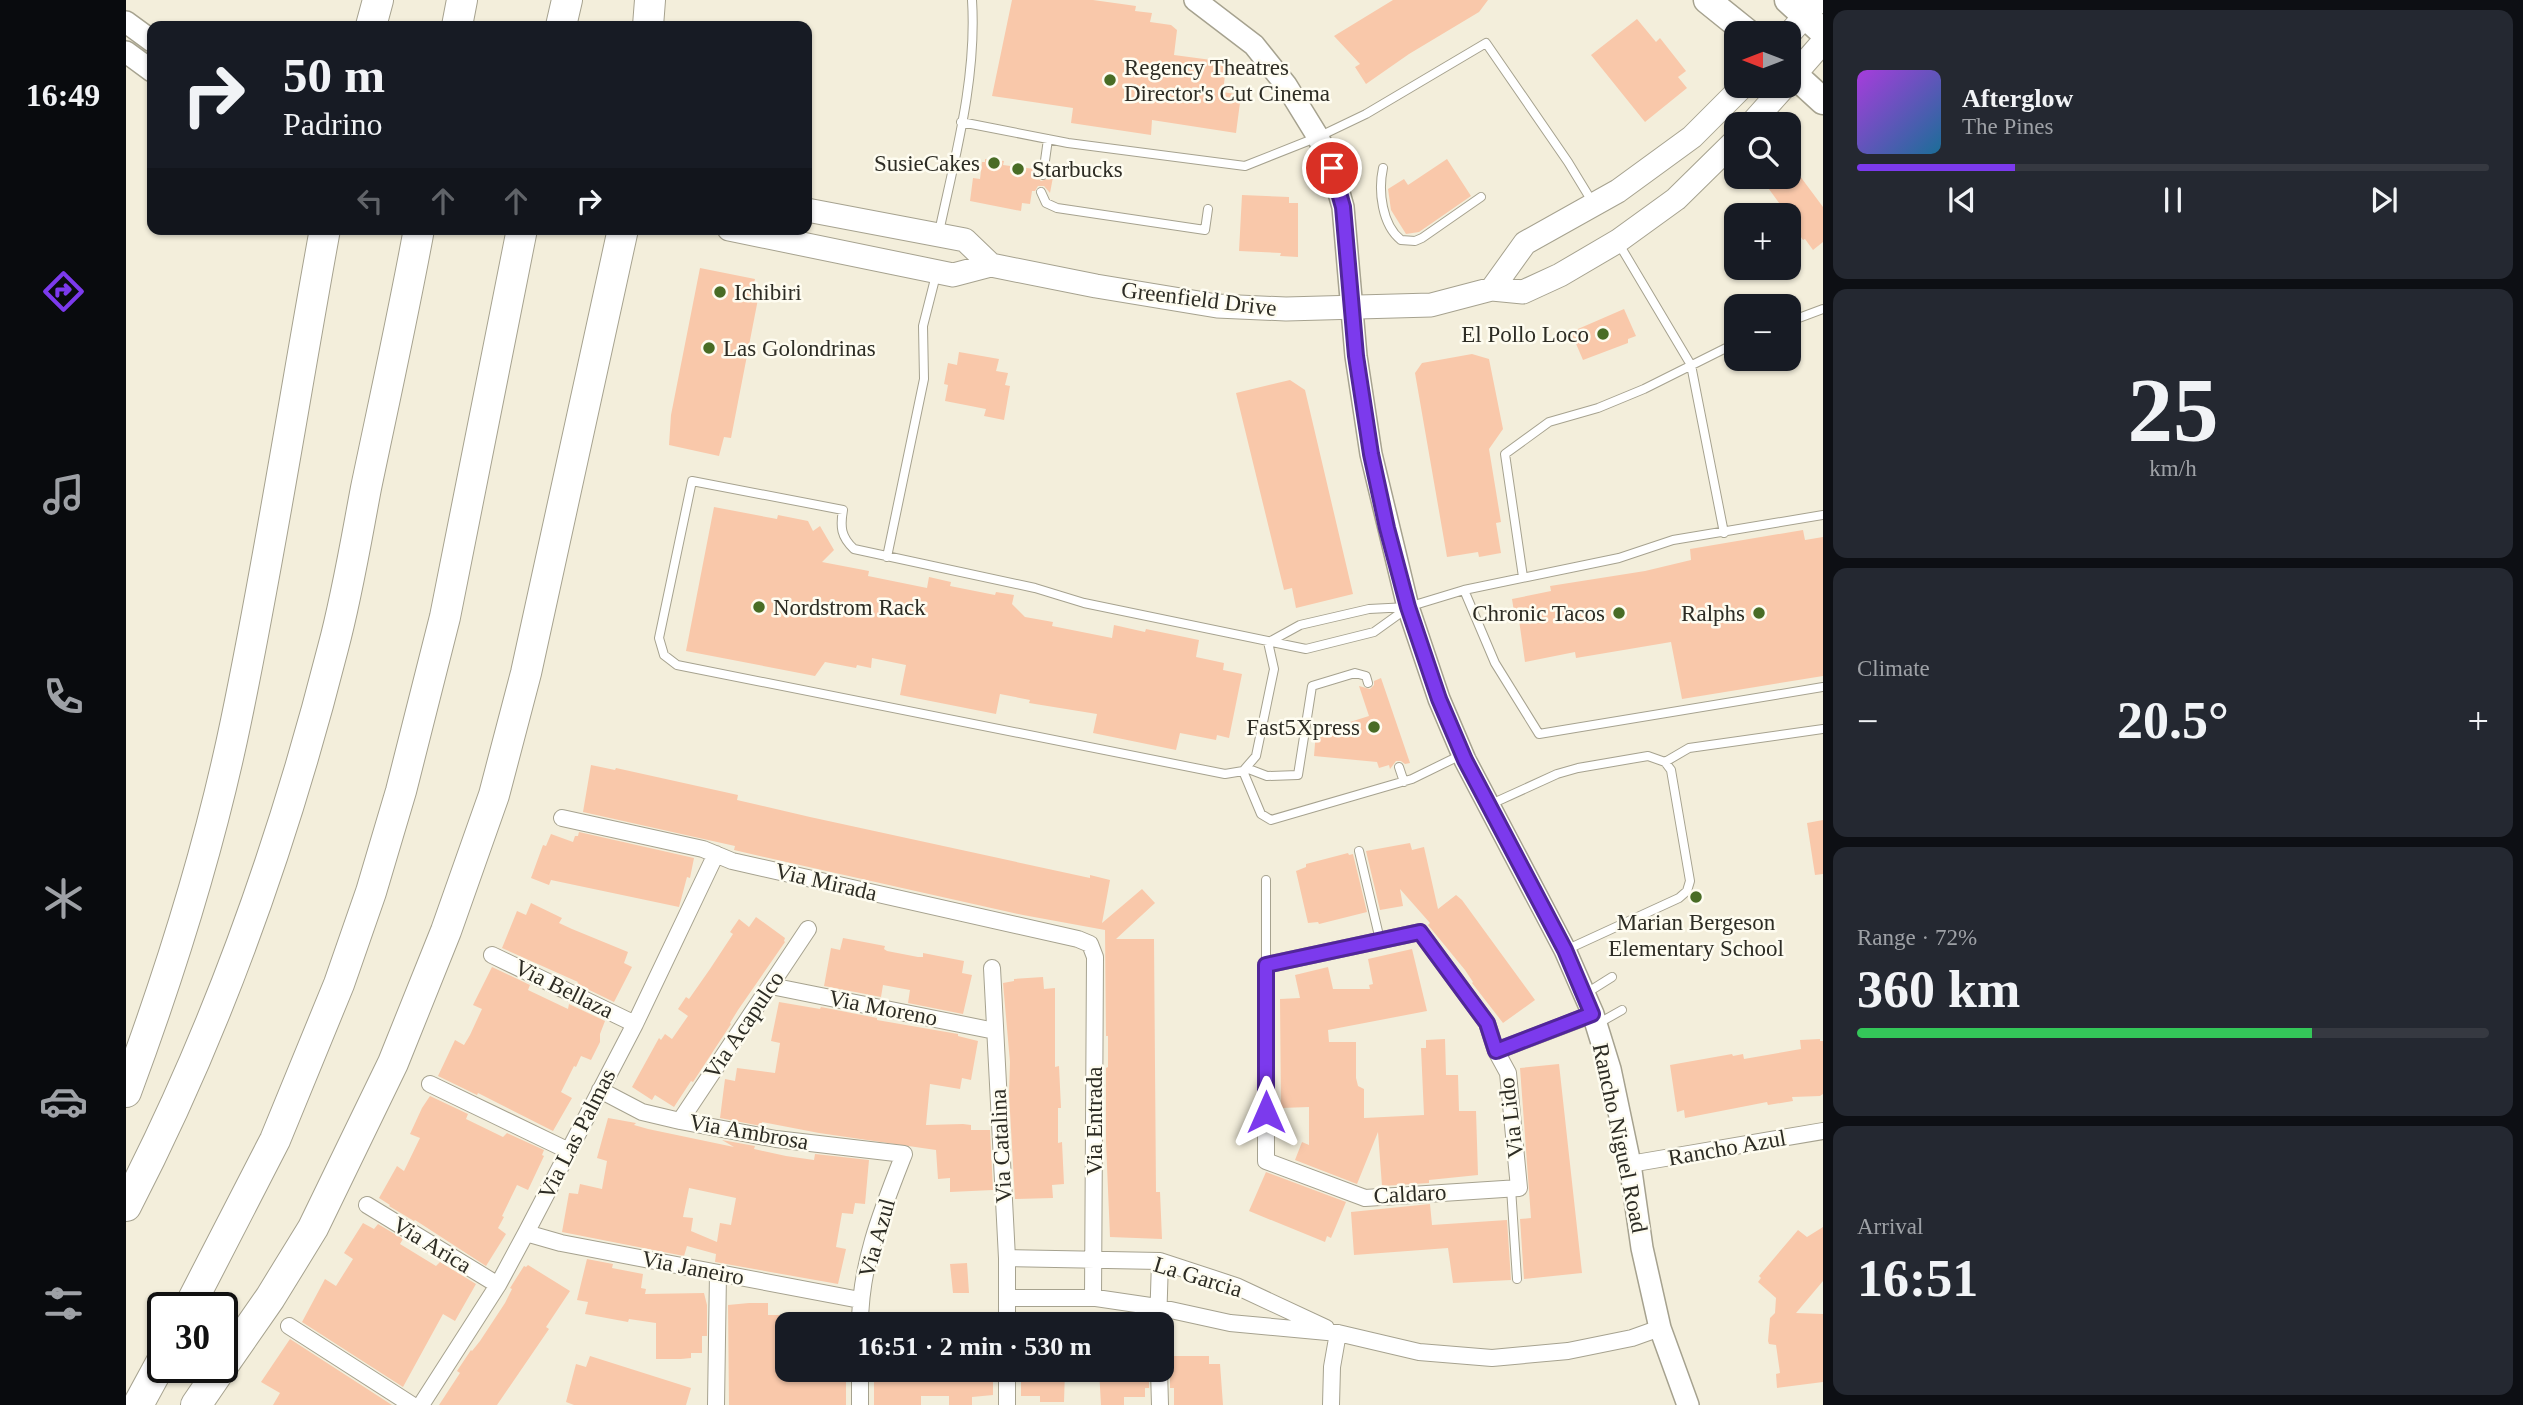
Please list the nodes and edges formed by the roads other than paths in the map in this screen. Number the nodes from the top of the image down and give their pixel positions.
1 (378, 0) edge
2 (462, 0) edge
3 (567, 0) edge
4 (650, 0) edge
5 (972, 0) edge
6 (1195, 0) edge
7 (1707, 0) edge
8 (372, 21) edge
9 (458, 21) edge
10 (562, 21) edge
11 (648, 21) edge
12 (1733, 21) edge
13 (126, 22) edge
14 (147, 37) edge
15 (1823, 42) edge
16 (126, 52) edge
17 (1801, 65) edge
18 (147, 67) edge
19 (1801, 86) edge
20 (1731, 98) edge
21 (1772, 98) edge
22 (1823, 102) edge
23 (1761, 112) edge
24 (961, 121) junction
25 (1318, 137) junction
26 (1048, 139) junction
27 (1724, 151) edge
28 (1383, 168) dead end
29 (1042, 175) dead end
30 (1041, 192) dead end
31 (1481, 197) dead end
32 (1594, 206) junction
33 (1208, 209) dead end
34 (812, 211) edge
35 (324, 235) edge
36 (521, 235) edge
37 (623, 235) edge
38 (758, 235) edge
39 (938, 235) junction
40 (1618, 242) junction
41 (416, 243) edge
42 (991, 265) junction
43 (936, 272) junction
44 (1492, 289) junction
45 (1351, 309) junction
46 (1823, 309) edge
47 (1801, 317) edge
48 (1724, 349) edge
49 (1692, 365) junction
50 (1823, 515) edge
51 (1724, 533) junction
52 (887, 556) junction
53 (1523, 577) junction
54 (1464, 590) junction
55 (1408, 607) junction
56 (1268, 642) junction
57 (1368, 682) dead end
58 (1823, 687) edge
59 (1823, 729) edge
60 (1463, 754) junction
61 (1665, 762) junction
62 (1399, 766) dead end
63 (1244, 769) junction
64 (1404, 782) junction
65 (1488, 805) junction
66 (562, 818) dead end
67 (1359, 851) dead end
68 (716, 854) junction
69 (1266, 880) dead end
70 (808, 929) dead end
71 (1380, 940) junction
72 (1090, 944) joint
73 (1565, 950) junction
74 (492, 955) dead end
75 (1266, 965) junction
76 (992, 968) dead end
77 (1612, 977) dead end
78 (771, 986) junction
79 (1584, 994) junction
80 (1622, 1010) dead end
81 (1594, 1019) junction
82 (635, 1024) junction
83 (995, 1031) junction
84 (1496, 1051) junction
85 (430, 1084) dead end
86 (600, 1090) junction
87 (126, 1092) edge
88 (680, 1121) junction
89 (1823, 1131) edge
90 (569, 1151) junction
91 (904, 1154) joint
92 (1630, 1164) junction
93 (1515, 1188) junction
94 (367, 1205) dead end
95 (126, 1206) edge
96 (526, 1233) junction
97 (1007, 1258) junction
98 (1094, 1258) junction
99 (1160, 1261) junction
100 (718, 1273) junction
101 (1517, 1279) dead end
102 (498, 1285) junction
103 (197, 1292) edge
104 (1008, 1298) junction
105 (1093, 1298) junction
106 (860, 1300) junction
107 (1157, 1307) junction
108 (860, 1312) edge
109 (1007, 1312) edge
110 (1157, 1312) edge
111 (289, 1326) dead end
112 (1660, 1328) junction
113 (1338, 1333) junction
114 (238, 1344) edge
115 (860, 1382) edge
116 (1007, 1382) edge
117 (1159, 1382) edge
118 (150, 1383) edge
119 (211, 1383) edge
120 (138, 1405) edge
121 (196, 1405) edge
122 (412, 1405) edge
123 (421, 1405) edge
124 (716, 1405) edge
125 (860, 1405) edge
126 (1007, 1405) edge
127 (1160, 1405) edge
128 (1331, 1405) edge
129 (1688, 1405) edge

1 - 8 highway
2 - 9 highway
3 - 10 highway
4 - 11 highway
5 - 24 lane
6 - 25 street, Rancho Niguel Road
7 - 12 main road
13 - 14 street
15 - 17 main road
16 - 18 street
19 - 22 main road
20 - 32 main road
21 - 23 main road
24 - 26 lane
24 - 39 lane
25 - 26 lane
25 - 32 lane
25 - 45 street, Rancho Niguel Road
26 - 29 lane
27 - 40 main road, Greenfield Drive
28 - 31 lane
30 - 33 lane
32 - 44 main road
34 - 39 main road
35 - 87 highway
36 - 103 highway
37 - 114 highway
38 - 43 main road, Greenfield Drive
39 - 42 main road
40 - 44 main road, Greenfield Drive
40 - 49 lane
41 - 95 highway
42 - 43 main road, Greenfield Drive
42 - 45 main road, Greenfield Drive
43 - 52 lane
44 - 45 main road, Greenfield Drive
45 - 55 street, Rancho Niguel Road
46 - 47 lane
48 - 49 lane
49 - 51 lane
49 - 53 lane
50 - 51 lane
51 - 53 lane
52 - 56 lane
52 - 63 lane
53 - 54 lane
54 - 55 lane
54 - 58 lane
55 - 56 lane
55 - 56 lane
55 - 60 street, Rancho Niguel Road
56 - 63 lane
57 - 63 lane
59 - 61 lane
60 - 64 lane
60 - 65 street, Rancho Niguel Road
61 - 65 lane
61 - 73 lane
62 - 64 lane
63 - 64 lane
65 - 73 street, Rancho Niguel Road
66 - 68 street, Via Mirada
67 - 71 lane
68 - 72 street, Via Mirada
68 - 82 street, Via Las Palmas
69 - 75 lane
70 - 78 street, Via Acapulco
71 - 75 street
71 - 84 street, Via Lido
72 - 98 street, Via Entrada
73 - 79 street, Rancho Niguel Road
74 - 82 street, Via Bellaza
75 - 93 street, Caldaro
76 - 83 street, Via Catalina
77 - 79 lane
78 - 83 street, Via Moreno
78 - 88 street, Via Acapulco
79 - 81 street, Rancho Niguel Road
80 - 81 lane
81 - 84 street, Via Lido
81 - 92 street, Rancho Niguel Road
82 - 86 street, Via Las Palmas
83 - 97 street, Via Catalina
84 - 93 street, Via Lido
85 - 90 street
86 - 88 street, Via Ambrosa
86 - 90 street, Via Las Palmas
88 - 91 street, Via Ambrosa
89 - 92 street, Rancho Azul
90 - 96 street, Via Las Palmas
91 - 106 street, Via Azul
92 - 112 street, Rancho Niguel Road
93 - 101 lane
94 - 102 street, Via Arica
96 - 100 street, Via Janeiro
96 - 102 street, Via Las Palmas
97 - 98 street, La Garcia
97 - 104 street, Via Catalina
98 - 99 street, La Garcia
98 - 105 street, Via Entrada
99 - 107 street
99 - 113 street, La Garcia
100 - 106 street, Via Janeiro
100 - 124 street
102 - 123 street, Via Las Palmas
104 - 105 street, La Garcia
104 - 109 street, Via Catalina
105 - 107 street, La Garcia
106 - 108 street, Via Azul
107 - 110 street
107 - 113 street, La Garcia
111 - 122 street
112 - 113 street, La Garcia
112 - 129 street, Rancho Niguel Road
113 - 128 street
115 - 125 street
116 - 126 street
117 - 127 street
118 - 120 highway
119 - 121 highway

